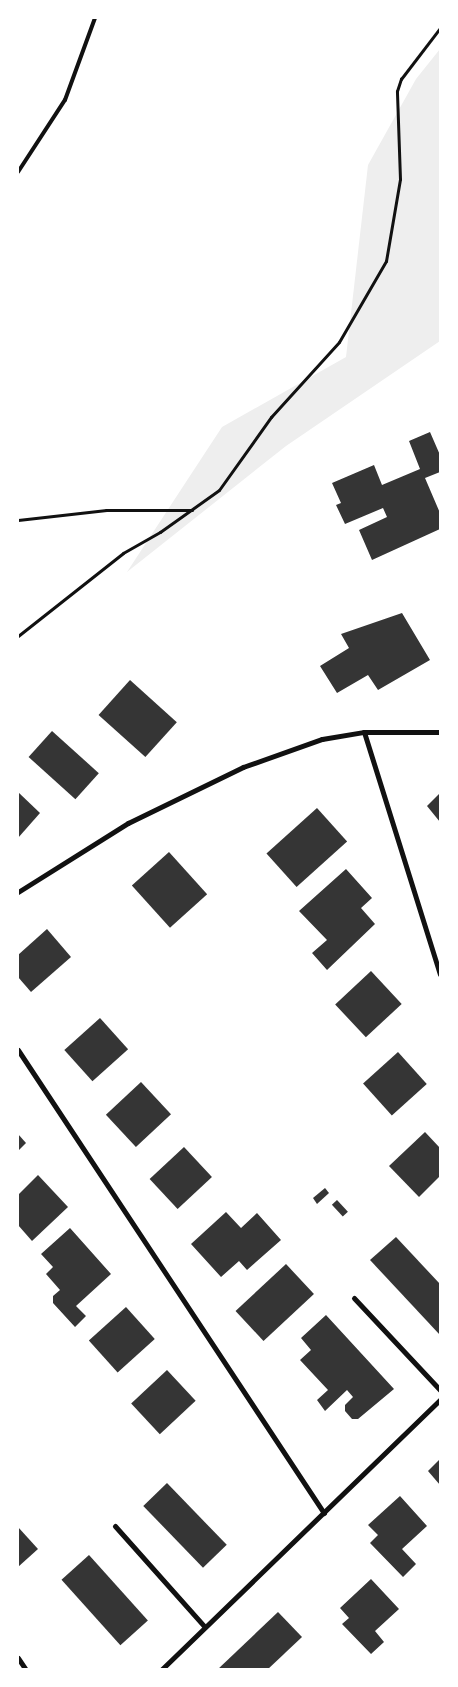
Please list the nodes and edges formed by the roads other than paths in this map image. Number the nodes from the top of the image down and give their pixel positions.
1 (95, 18) edge
2 (18, 172) edge
3 (364, 732) junction
4 (440, 732) edge
5 (18, 892) edge
6 (440, 974) edge
7 (18, 1050) edge
8 (354, 1298) dead end
9 (440, 1390) edge
10 (440, 1400) edge
11 (324, 1513) junction
12 (114, 1526) dead end
13 (205, 1627) junction
14 (18, 1658) edge
15 (26, 1670) edge
16 (161, 1670) edge

1 - 2 lane
3 - 4 street
3 - 5 street
3 - 6 street
7 - 11 street
8 - 9 street
10 - 11 street
11 - 13 street
12 - 13 street
13 - 16 street
14 - 15 street

